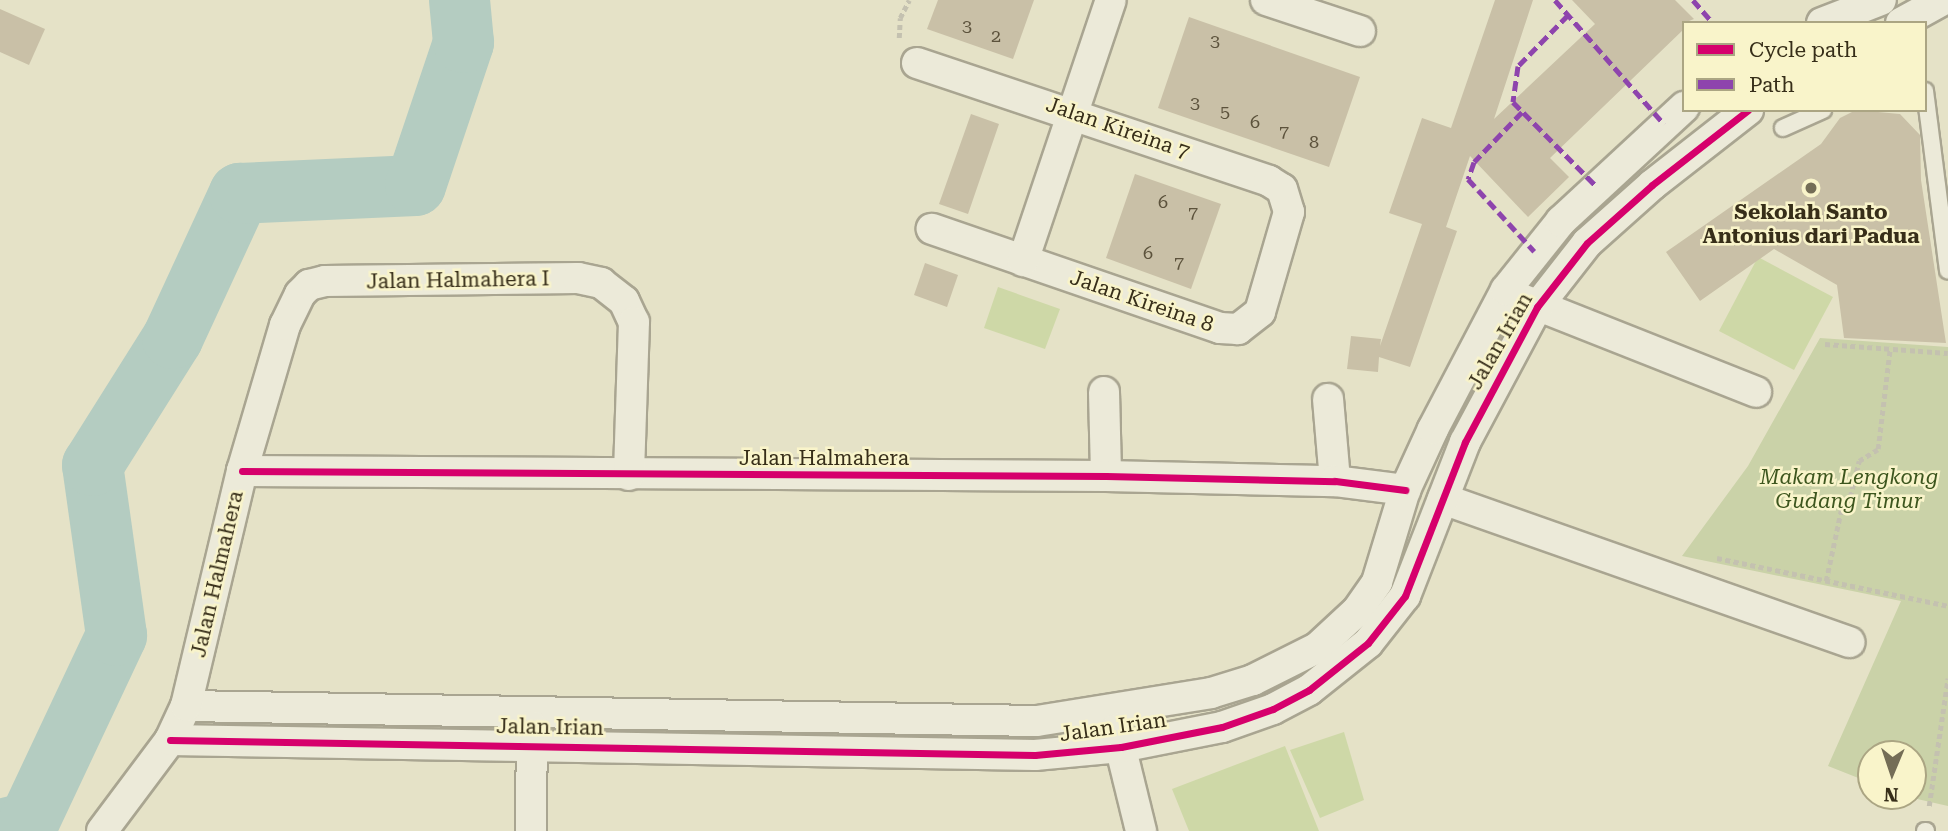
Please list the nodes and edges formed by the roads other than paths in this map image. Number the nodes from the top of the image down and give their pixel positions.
1 (1111, 0) edge
2 (1266, 0) edge
3 (1881, 0) edge
4 (1942, 0) edge
5 (1827, 21) edge
6 (1911, 21) edge
7 (1360, 31) dead end
8 (917, 63) dead end
9 (1927, 107) edge
10 (1682, 109) edge
11 (1073, 112) junction
12 (1745, 112) edge
13 (1819, 112) edge
14 (1783, 128) dead end
15 (1561, 221) junction
16 (1289, 223) joint
17 (932, 229) dead end
18 (1587, 243) junction
19 (1023, 261) junction
20 (1948, 271) edge
21 (1506, 290) junction
22 (1536, 307) junction
23 (1104, 392) dead end
24 (1756, 392) dead end
25 (1328, 399) dead end
26 (242, 471) junction
27 (629, 475) junction
28 (1107, 475) junction
29 (1335, 481) junction
30 (1405, 490) junction
31 (1443, 499) junction
32 (1357, 611) junction
33 (1383, 627) junction
34 (1850, 642) dead end
35 (186, 706) junction
36 (335, 711) junction
37 (533, 712) junction
38 (1112, 712) junction
39 (170, 740) junction
40 (335, 741) junction
41 (532, 744) junction
42 (1121, 747) junction
43 (102, 831) edge
44 (531, 831) edge
45 (1141, 831) edge

1 - 11 street
2 - 7 street
3 - 5 street
4 - 6 street
8 - 11 street, Jalan Kireina 7
9 - 20 lane
10 - 15 street, Jalan Irian
11 - 16 street, Jalan Kireina 7
11 - 19 street
12 - 18 street, Jalan Irian
13 - 14 lane
15 - 18 street
15 - 21 street, Jalan Irian
16 - 19 street, Jalan Kireina 8
17 - 19 street, Jalan Kireina 8
18 - 22 street, Jalan Irian
21 - 22 street
21 - 30 street, Jalan Irian
22 - 24 street, Jalan Irian
22 - 31 street, Jalan Irian
23 - 28 street
25 - 29 street
26 - 27 street, Jalan Halmahera
26 - 27 street, Jalan Halmahera I
26 - 35 street, Jalan Halmahera
27 - 28 street, Jalan Halmahera
28 - 29 street, Jalan Halmahera
29 - 30 street, Jalan Halmahera
30 - 32 street, Jalan Irian
31 - 33 street, Jalan Irian
31 - 34 street
32 - 33 street
32 - 38 street, Jalan Irian
33 - 42 street, Jalan Irian
35 - 36 street, Jalan Irian
35 - 39 street, Jalan Halmahera
36 - 37 street, Jalan Irian
36 - 40 street
37 - 38 street, Jalan Irian
37 - 41 street
38 - 42 street
39 - 40 street, Jalan Irian
39 - 43 street, Jalan Halmahera
40 - 41 street, Jalan Irian
41 - 42 street, Jalan Irian
41 - 44 street
42 - 45 street

